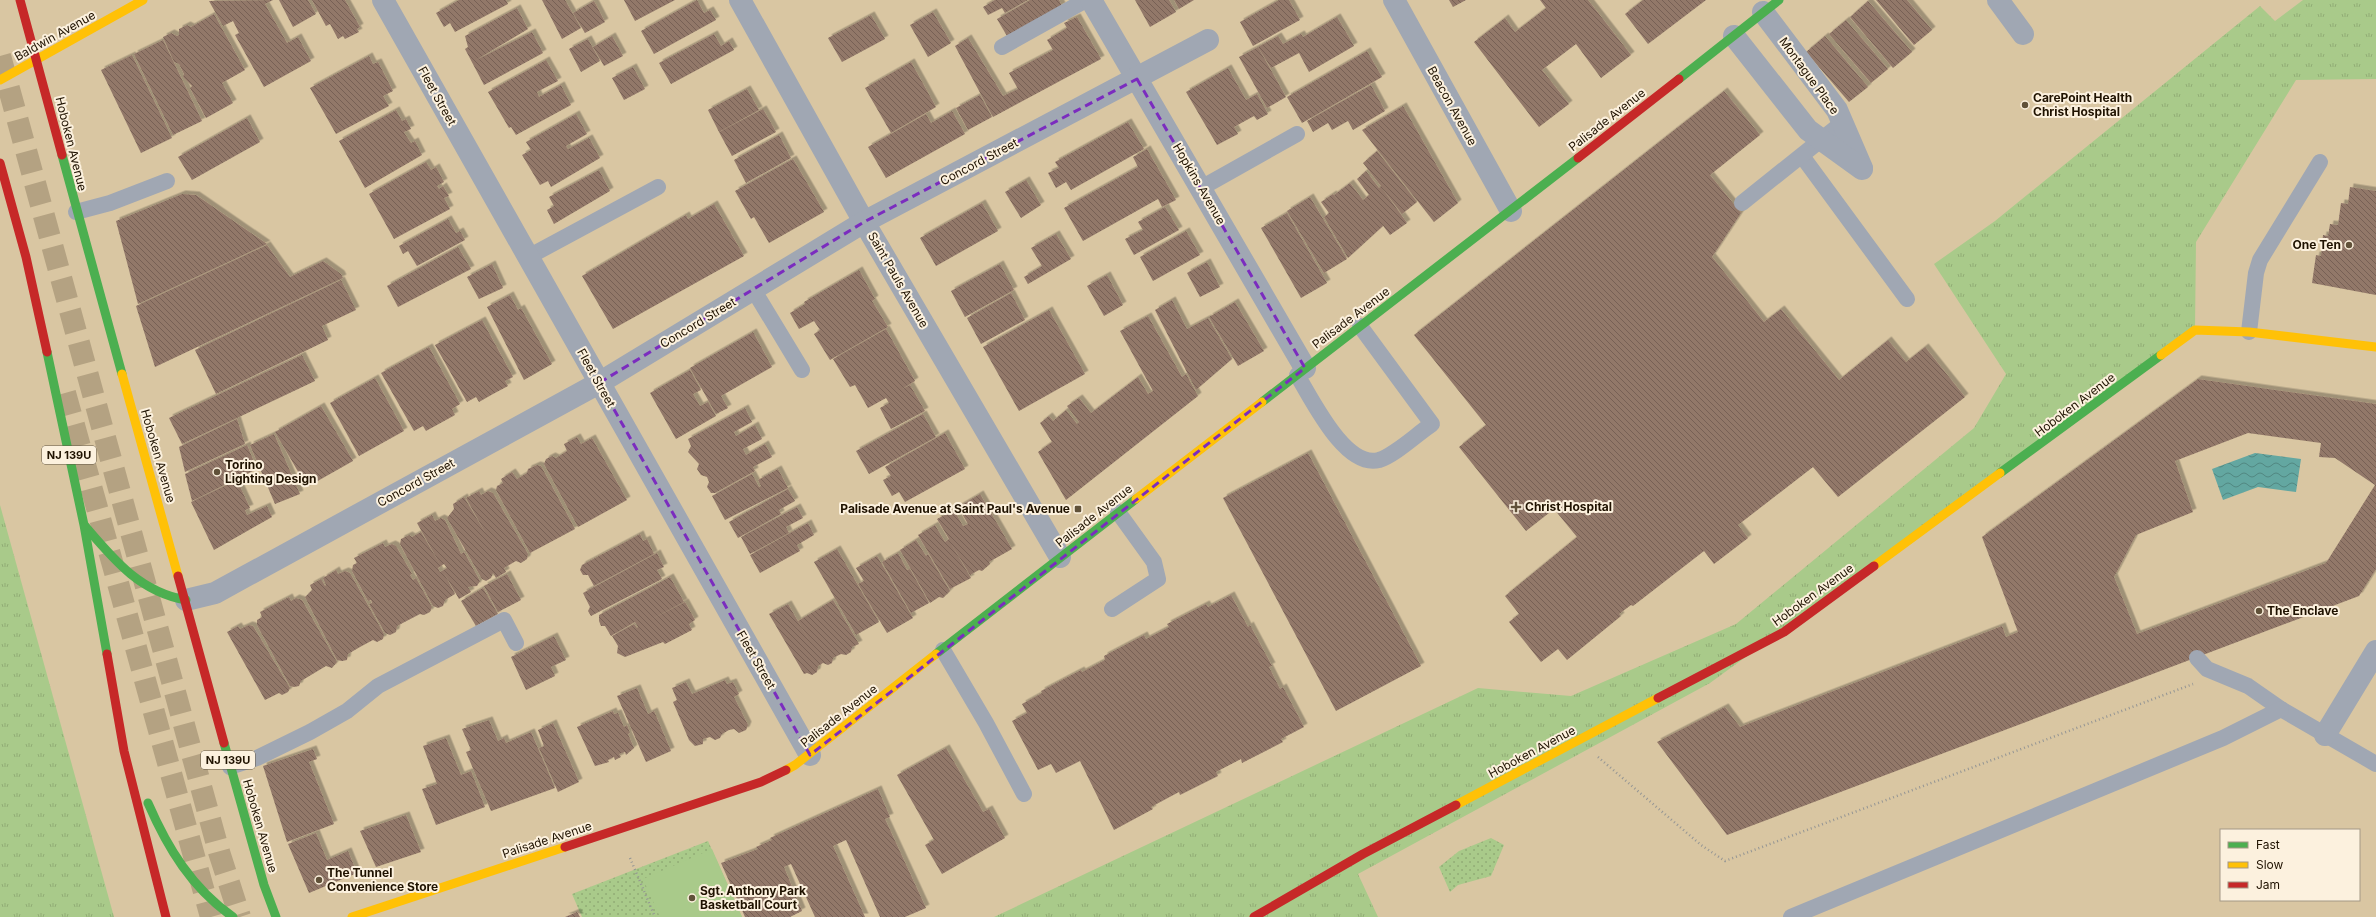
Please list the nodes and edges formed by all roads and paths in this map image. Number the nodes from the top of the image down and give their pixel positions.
1 (20, 0) edge
2 (143, 0) edge
3 (383, 0) edge
4 (740, 0) edge
5 (1086, 0) edge
6 (1091, 0) edge
7 (1394, 0) edge
8 (1998, 0) edge
9 (1771, 6) edge
10 (2023, 34) dead end
11 (1734, 36) junction
12 (1208, 40) dead end
13 (1002, 47) dead end
14 (37, 60) junction
15 (1137, 79) junction
16 (0, 80) edge
17 (1842, 123) junction
18 (1298, 134) dead end
19 (1820, 139) junction
20 (1802, 156) junction
21 (2320, 162) dead end
22 (0, 163) edge
23 (167, 181) dead end
24 (658, 187) dead end
25 (1201, 188) junction
26 (1742, 203) dead end
27 (76, 212) junction
28 (1511, 212) junction
29 (864, 222) junction
30 (528, 257) junction
31 (753, 289) junction
32 (1907, 299) dead end
33 (1360, 326) junction
34 (2249, 332) junction
35 (2376, 347) edge
36 (802, 370) dead end
37 (1301, 372) junction
38 (599, 383) junction
39 (1118, 512) junction
40 (84, 525) junction
41 (1060, 557) junction
42 (186, 600) junction
43 (1112, 609) dead end
44 (516, 643) dead end
45 (943, 650) junction
46 (2376, 651) edge
47 (2197, 658) dead end
48 (2222, 674) junction
49 (2281, 709) junction
50 (2325, 735) junction
51 (124, 751) junction
52 (810, 755) junction
53 (1598, 757) dead end
54 (2376, 764) edge
55 (230, 766) junction
56 (1024, 794) dead end
57 (630, 858) dead end
58 (166, 917) edge
59 (233, 917) edge
60 (276, 917) edge
61 (352, 917) edge
62 (655, 917) edge
63 (1254, 917) edge
64 (1791, 917) edge

1 - 14 main road, Hoboken Avenue / NJ 139U
2 - 14 main road, Baldwin Avenue
3 - 30 street, Fleet Street
4 - 29 street, Saint Pauls Avenue
5 - 13 lane
6 - 15 street, Hopkins Avenue
7 - 28 street, Beacon Avenue
8 - 10 street
9 - 11 main road, Palisade Avenue
9 - 17 street, Montague Place
11 - 19 street, Montague Place
11 - 28 main road, Palisade Avenue
12 - 15 street, Concord Street
14 - 16 main road, Baldwin Avenue
14 - 27 main road, Hoboken Avenue / NJ 139U
15 - 25 street, Hopkins Avenue
15 - 29 street, Concord Street
17 - 19 lane
17 - 19 street, Montague Place
18 - 25 lane
19 - 20 lane
20 - 26 lane
20 - 32 lane
21 - 34 lane
22 - 40 main road, NJ 139U
23 - 27 lane
24 - 30 lane
25 - 37 street, Hopkins Avenue
27 - 42 main road, Hoboken Avenue / NJ 139U
28 - 33 main road, Palisade Avenue
29 - 31 street, Concord Street
29 - 41 street, Saint Pauls Avenue
30 - 38 street, Fleet Street
31 - 36 lane
31 - 38 street, Concord Street
33 - 37 main road, Palisade Avenue
33 - 37 lane
34 - 35 main road, Hoboken Avenue
34 - 63 main road, Hoboken Avenue
37 - 39 main road, Palisade Avenue
38 - 42 street, Concord Street
38 - 52 street, Fleet Street
39 - 41 main road, Palisade Avenue
39 - 43 lane
40 - 42 main road
40 - 51 main road, NJ 139U
41 - 45 main road, Palisade Avenue
42 - 55 main road, Hoboken Avenue / NJ 139U
44 - 55 lane
45 - 52 main road, Palisade Avenue
45 - 56 lane
46 - 50 street
47 - 48 lane
48 - 49 lane
48 - 53 path
49 - 50 lane
49 - 64 lane
50 - 54 lane
51 - 58 main road, NJ 139U
51 - 59 main road
52 - 61 main road, Palisade Avenue
55 - 60 main road, Hoboken Avenue / NJ 139U
57 - 62 path

